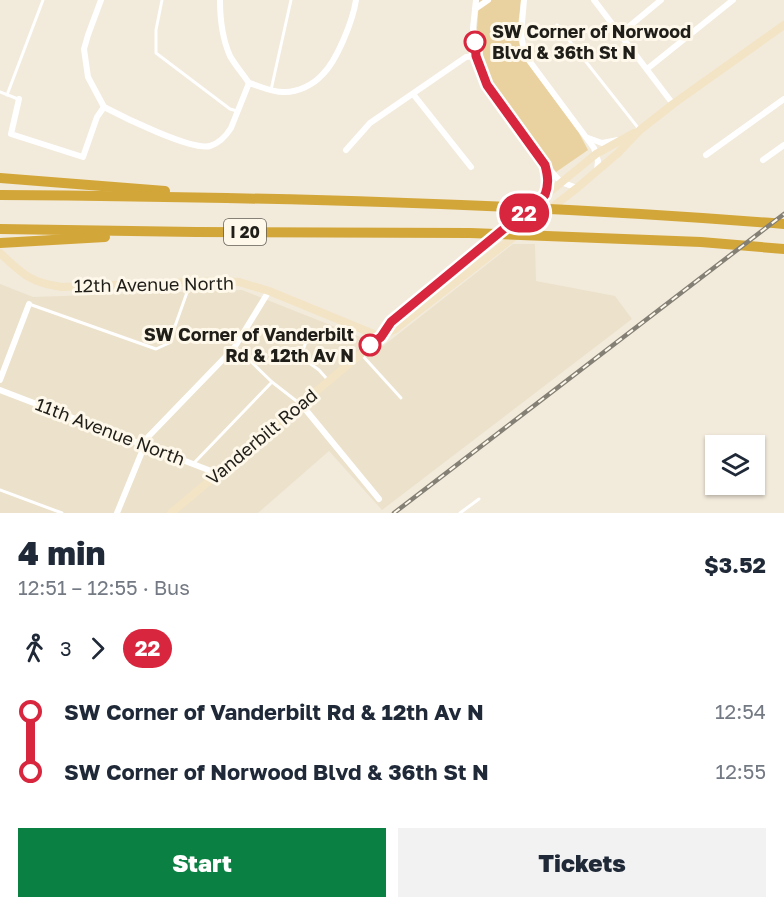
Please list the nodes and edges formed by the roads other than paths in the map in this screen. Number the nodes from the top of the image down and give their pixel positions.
1 (43, 0) edge
2 (101, 0) edge
3 (162, 0) edge
4 (220, 0) edge
5 (291, 0) edge
6 (356, 0) edge
7 (476, 0) edge
8 (488, 0) edge
9 (524, 0) edge
10 (594, 0) edge
11 (662, 0) edge
12 (733, 0) edge
13 (475, 9) junction
14 (557, 25) dead end
15 (783, 28) edge
16 (620, 34) junction
17 (476, 56) junction
18 (647, 69) junction
19 (249, 83) junction
20 (271, 90) junction
21 (0, 93) edge
22 (413, 94) junction
23 (7, 95) junction
24 (19, 99) joint
25 (784, 99) edge
26 (673, 104) junction
27 (104, 107) junction
28 (238, 111) junction
29 (640, 130) junction
30 (588, 138) junction
31 (622, 139) junction
32 (784, 145) edge
33 (346, 150) dead end
34 (596, 154) junction
35 (706, 155) dead end
36 (763, 160) dead end
37 (545, 165) junction
38 (471, 167) dead end
39 (597, 171) junction
40 (2, 178) edge
41 (561, 182) junction
42 (577, 188) junction
43 (0, 195) edge
44 (545, 195) junction
45 (204, 197) junction
46 (784, 224) edge
47 (0, 229) edge
48 (196, 232) junction
49 (0, 243) edge
50 (784, 249) edge
51 (0, 253) edge
52 (191, 282) junction
53 (269, 291) junction
54 (29, 304) joint
55 (310, 329) dead end
56 (381, 337) junction
57 (234, 348) junction
58 (360, 354) junction
59 (0, 380) edge
60 (328, 381) junction
61 (272, 382) junction
62 (0, 390) edge
63 (401, 398) dead end
64 (301, 404) junction
65 (144, 445) junction
66 (193, 464) junction
67 (219, 474) junction
68 (0, 490) edge
69 (379, 499) dead end
70 (479, 499) dead end
71 (62, 513) edge
72 (117, 513) edge
73 (171, 513) edge
74 (460, 513) edge

1 - 23 lane
2 - 27 street
3 - 28 lane
4 - 19 street
5 - 20 lane
6 - 20 street
7 - 13 street
8 - 13 street
9 - 30 street
10 - 16 street
11 - 16 street
12 - 18 street
13 - 17 street
14 - 29 lane
15 - 26 street, Vanderbilt Road
16 - 18 street
17 - 22 street
17 - 37 street
18 - 26 street
19 - 20 street
19 - 28 street
21 - 23 lane
22 - 33 street
22 - 38 street
23 - 24 lane
24 - 27 street
25 - 35 street
26 - 29 street, Vanderbilt Road
27 - 28 street
29 - 31 street, Vanderbilt Road
29 - 39 street, Vanderbilt Road
30 - 31 street
30 - 34 street
31 - 34 street, Vanderbilt Road
32 - 36 street
34 - 39 street
34 - 41 street, Vanderbilt Road
37 - 41 street
37 - 44 street
39 - 42 street, Vanderbilt Road
40 - 45 highway
41 - 42 street
41 - 44 street, Vanderbilt Road
42 - 56 street, Vanderbilt Road
43 - 45 highway, I 20
44 - 56 street, Vanderbilt Road
45 - 46 highway, I 20
47 - 48 highway, I 20
48 - 49 highway
48 - 50 highway, I 20
51 - 52 street, 12th Avenue North
52 - 53 street, 12th Avenue North
52 - 54 lane
53 - 56 street, 12th Avenue North
53 - 57 street
54 - 59 street
55 - 60 lane
56 - 58 street, Vanderbilt Road
57 - 61 lane
57 - 65 street
58 - 60 street, Vanderbilt Road
58 - 63 lane
60 - 64 street, Vanderbilt Road
61 - 64 lane
61 - 66 lane
62 - 65 street, 11th Avenue North
64 - 67 street, Vanderbilt Road
64 - 69 street
65 - 66 street, 11th Avenue North
65 - 72 street
66 - 67 street, 11th Avenue North
67 - 73 street, Vanderbilt Road
68 - 71 lane
70 - 74 lane

